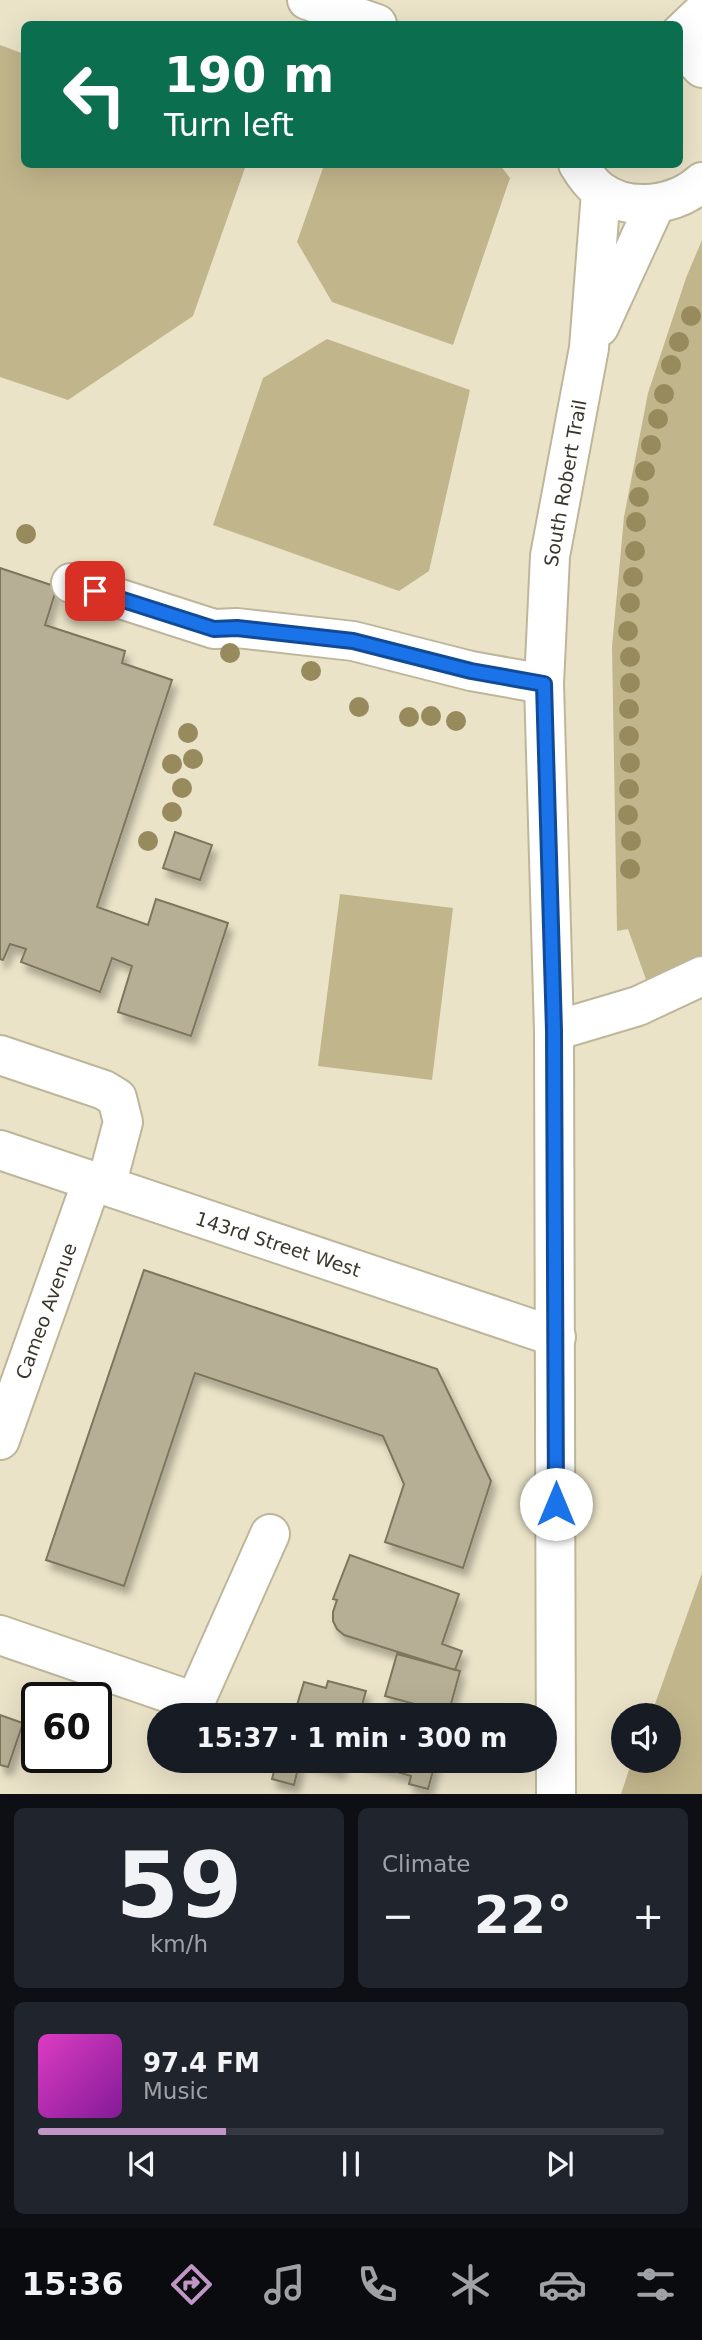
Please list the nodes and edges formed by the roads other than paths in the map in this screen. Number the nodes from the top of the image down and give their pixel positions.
1 (307, 0) edge
2 (702, 13) edge
3 (368, 21) edge
4 (683, 31) edge
5 (683, 53) edge
6 (702, 68) edge
7 (590, 178) edge
8 (685, 198) edge
9 (589, 348) junction
10 (71, 583) dead end
11 (544, 684) junction
12 (702, 975) edge
13 (554, 1031) junction
14 (0, 1055) edge
15 (0, 1150) edge
16 (99, 1184) junction
17 (556, 1336) junction
18 (0, 1440) edge
19 (270, 1534) dead end
20 (0, 1635) edge
21 (556, 1794) edge

1 - 3 main road
2 - 4 main road
5 - 6 main road
7 - 8 main road
7 - 9 main road
8 - 9 main road
9 - 11 main road, South Robert Trail
10 - 11 main road
11 - 13 main road, South Robert Trail
12 - 13 main road
13 - 17 main road, South Robert Trail
14 - 16 main road, Cameo Avenue
15 - 16 main road, 143rd Street West
16 - 17 main road, 143rd Street West
16 - 18 main road, Cameo Avenue
17 - 21 main road, South Robert Trail
19 - 20 main road

